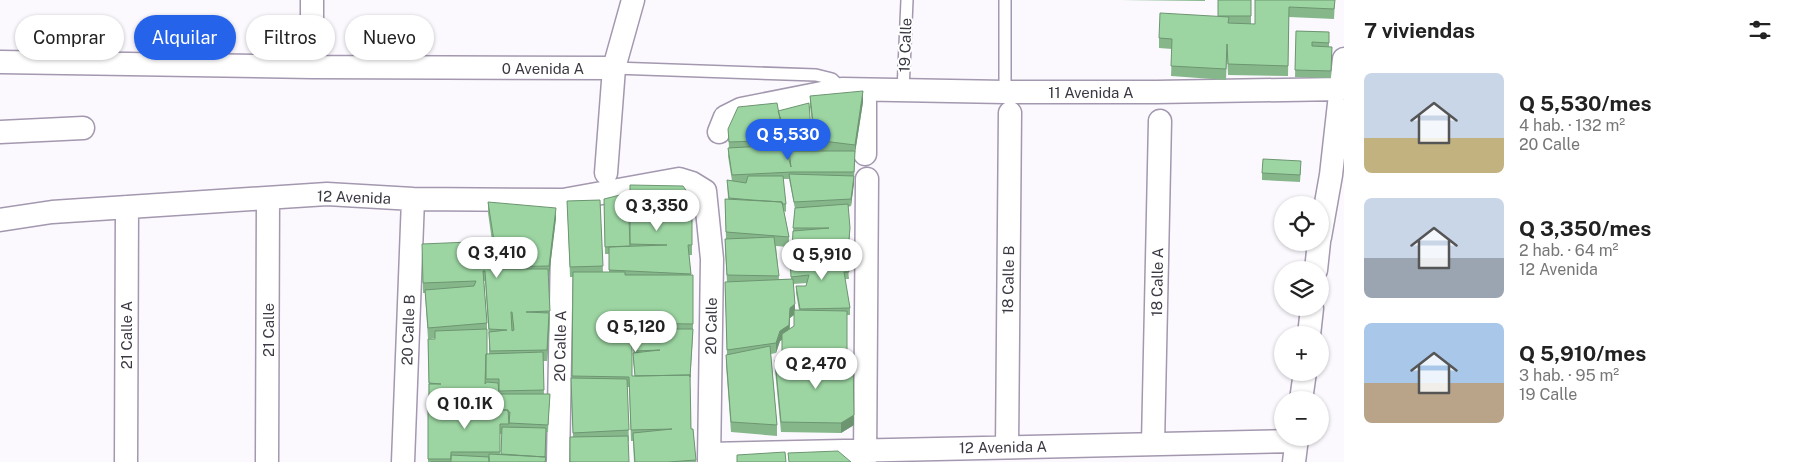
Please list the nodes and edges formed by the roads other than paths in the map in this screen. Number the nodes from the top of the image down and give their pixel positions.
1 (312, 0) edge
2 (633, 0) edge
3 (907, 0) edge
4 (1005, 0) edge
5 (1344, 59) edge
6 (0, 62) edge
7 (312, 66) junction
8 (614, 68) junction
9 (842, 88) junction
10 (1341, 88) junction
11 (865, 90) junction
12 (903, 91) junction
13 (1008, 103) junction
14 (1160, 121) dead end
15 (83, 128) dead end
16 (0, 132) edge
17 (719, 132) dead end
18 (865, 154) dead end
19 (606, 173) dead end
20 (867, 179) dead end
21 (705, 190) joint
22 (1327, 196) edge
23 (268, 198) junction
24 (413, 199) junction
25 (563, 200) junction
26 (127, 207) junction
27 (0, 220) edge
28 (1153, 444) junction
29 (1007, 447) junction
30 (1296, 447) edge
31 (1112, 454) edge
32 (865, 456) edge
33 (709, 458) edge
34 (126, 462) edge
35 (267, 462) edge
36 (403, 462) edge
37 (558, 462) edge

1 - 7 street
2 - 8 street
3 - 12 lane, 19 Calle
4 - 13 lane, 18 Calle B
5 - 10 street
6 - 7 street, 0 Avenida A
7 - 8 street, 0 Avenida A
8 - 9 lane, 0 Avenida A
8 - 19 street
9 - 11 street, 11 Avenida A
9 - 17 street
10 - 13 street, 11 Avenida A
10 - 22 street
11 - 12 street, 11 Avenida A
11 - 18 street
12 - 13 street, 11 Avenida A
13 - 29 street, 18 Calle B
14 - 28 street, 18 Calle A
15 - 16 street
20 - 32 street
21 - 25 street, 12 Avenida
21 - 33 street, 20 Calle
23 - 24 street, 12 Avenida
23 - 26 street, 12 Avenida
23 - 35 street, 21 Calle
24 - 25 street, 12 Avenida
24 - 36 street, 20 Calle B
25 - 37 street, 20 Calle A
26 - 27 street, 12 Avenida
26 - 34 street, 21 Calle A
28 - 30 street, 12 Avenida A
28 - 31 street, 12 Avenida A
29 - 31 street, 12 Avenida A
29 - 32 street, 12 Avenida A
32 - 33 street, 12 Avenida A

